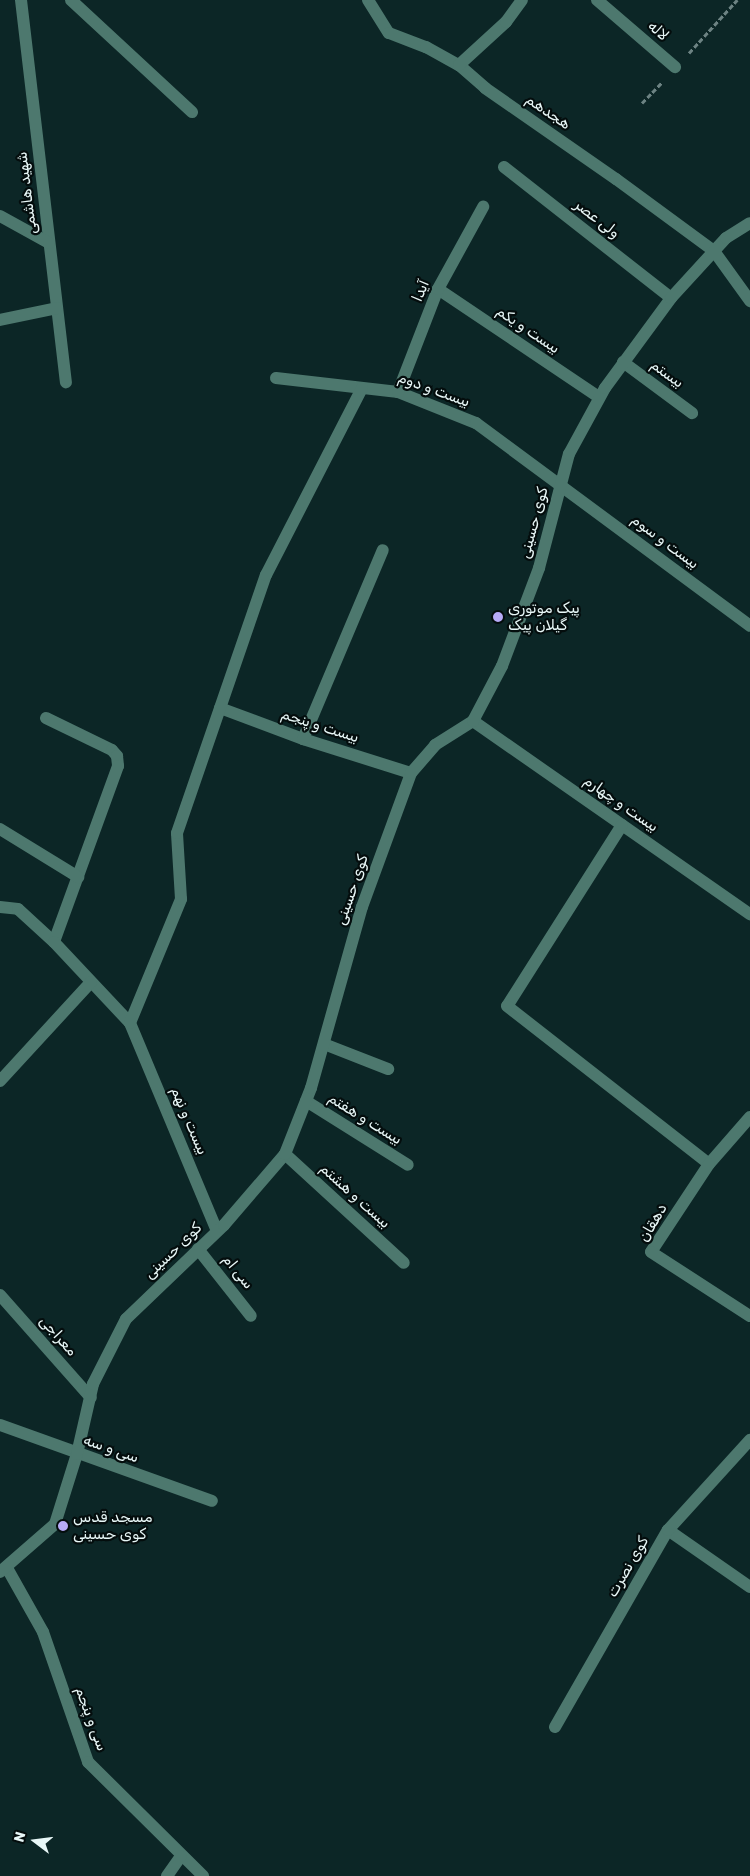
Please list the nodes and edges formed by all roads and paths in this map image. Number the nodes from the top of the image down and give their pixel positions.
1 (21, 0) edge
2 (71, 0) edge
3 (368, 0) edge
4 (522, 0) edge
5 (598, 0) edge
6 (458, 65) junction
7 (675, 67) dead end
8 (192, 112) dead end
9 (504, 167) dead end
10 (483, 207) dead end
11 (0, 216) edge
12 (750, 223) edge
13 (49, 243) junction
14 (714, 251) junction
15 (438, 289) junction
16 (671, 298) junction
17 (750, 302) edge
18 (57, 308) junction
19 (0, 320) edge
20 (623, 362) junction
21 (276, 378) dead end
22 (66, 382) dead end
23 (362, 388) junction
24 (398, 392) junction
25 (600, 397) junction
26 (692, 413) dead end
27 (561, 484) junction
28 (383, 550) dead end
29 (750, 626) edge
30 (220, 708) junction
31 (46, 718) dead end
32 (473, 720) junction
33 (303, 739) junction
34 (411, 773) junction
35 (622, 825) junction
36 (0, 830) edge
37 (78, 877) junction
38 (0, 907) edge
39 (750, 914) edge
40 (54, 942) junction
41 (91, 982) junction
42 (130, 1023) junction
43 (324, 1044) junction
44 (388, 1069) dead end
45 (0, 1081) edge
46 (306, 1101) junction
47 (749, 1120) edge
48 (285, 1154) junction
49 (709, 1164) junction
50 (408, 1165) dead end
51 (217, 1231) junction
52 (198, 1249) junction
53 (404, 1263) dead end
54 (0, 1296) edge
55 (251, 1316) dead end
56 (750, 1316) edge
57 (91, 1398) junction
58 (0, 1425) edge
59 (750, 1440) edge
60 (77, 1454) junction
61 (212, 1501) dead end
62 (668, 1530) junction
63 (3, 1570) edge
64 (750, 1588) edge
65 (555, 1727) dead end
66 (181, 1856) junction
67 (167, 1876) edge
68 (203, 1876) edge

1 - 13 street, شهید هاشمی
2 - 8 street
3 - 6 street, هجدهم
4 - 6 street
5 - 7 street, لاله
6 - 14 street, هجدهم
9 - 16 street, ولی عصر
10 - 15 street, آیدا
11 - 13 street
12 - 14 street, کوی حسینی
13 - 18 street, شهید هاشمی
14 - 16 street, کوی حسینی
14 - 17 street, هجدهم
15 - 24 street, آیدا
15 - 25 street, بیست و یکم
16 - 20 street, کوی حسینی
18 - 19 street
18 - 22 street, شهید هاشمی
20 - 25 street, کوی حسینی
20 - 26 street, بیستم
21 - 23 street, بیست و دوم
23 - 24 street, بیست و دوم
23 - 30 street
24 - 27 street, بیست و دوم
25 - 27 street, کوی حسینی
27 - 29 street, بیست و سوم
27 - 32 street, کوی حسینی
28 - 33 street
30 - 33 street, بیست و پنجم
30 - 42 street
31 - 37 street
32 - 34 street, کوی حسینی
32 - 35 street, بیست و چهارم
33 - 34 street, بیست و پنجم
34 - 43 street, کوی حسینی
35 - 39 street, بیست و چهارم
35 - 49 street
36 - 37 street
37 - 40 street
38 - 40 street
40 - 41 street
41 - 42 street
41 - 45 street
42 - 51 street, بیست و نهم
43 - 44 street
43 - 46 street, کوی حسینی
46 - 48 street, کوی حسینی
46 - 50 street, بیست و هفتم
47 - 49 street, دهقان
48 - 51 street, کوی حسینی
48 - 53 street, بیست و هشتم
49 - 56 street, دهقان
51 - 52 street, کوی حسینی
52 - 55 street, سی ام
52 - 57 street, کوی حسینی
54 - 57 street, معراجی
57 - 60 street, کوی حسینی
58 - 60 street, سی و سه
59 - 62 street, کوی نصرت
60 - 61 street, سی و سه
60 - 63 street, کوی حسینی
62 - 64 street
62 - 65 street, کوی نصرت
63 - 66 street, سی و پنجم
66 - 67 street
66 - 68 street, سی و پنجم

